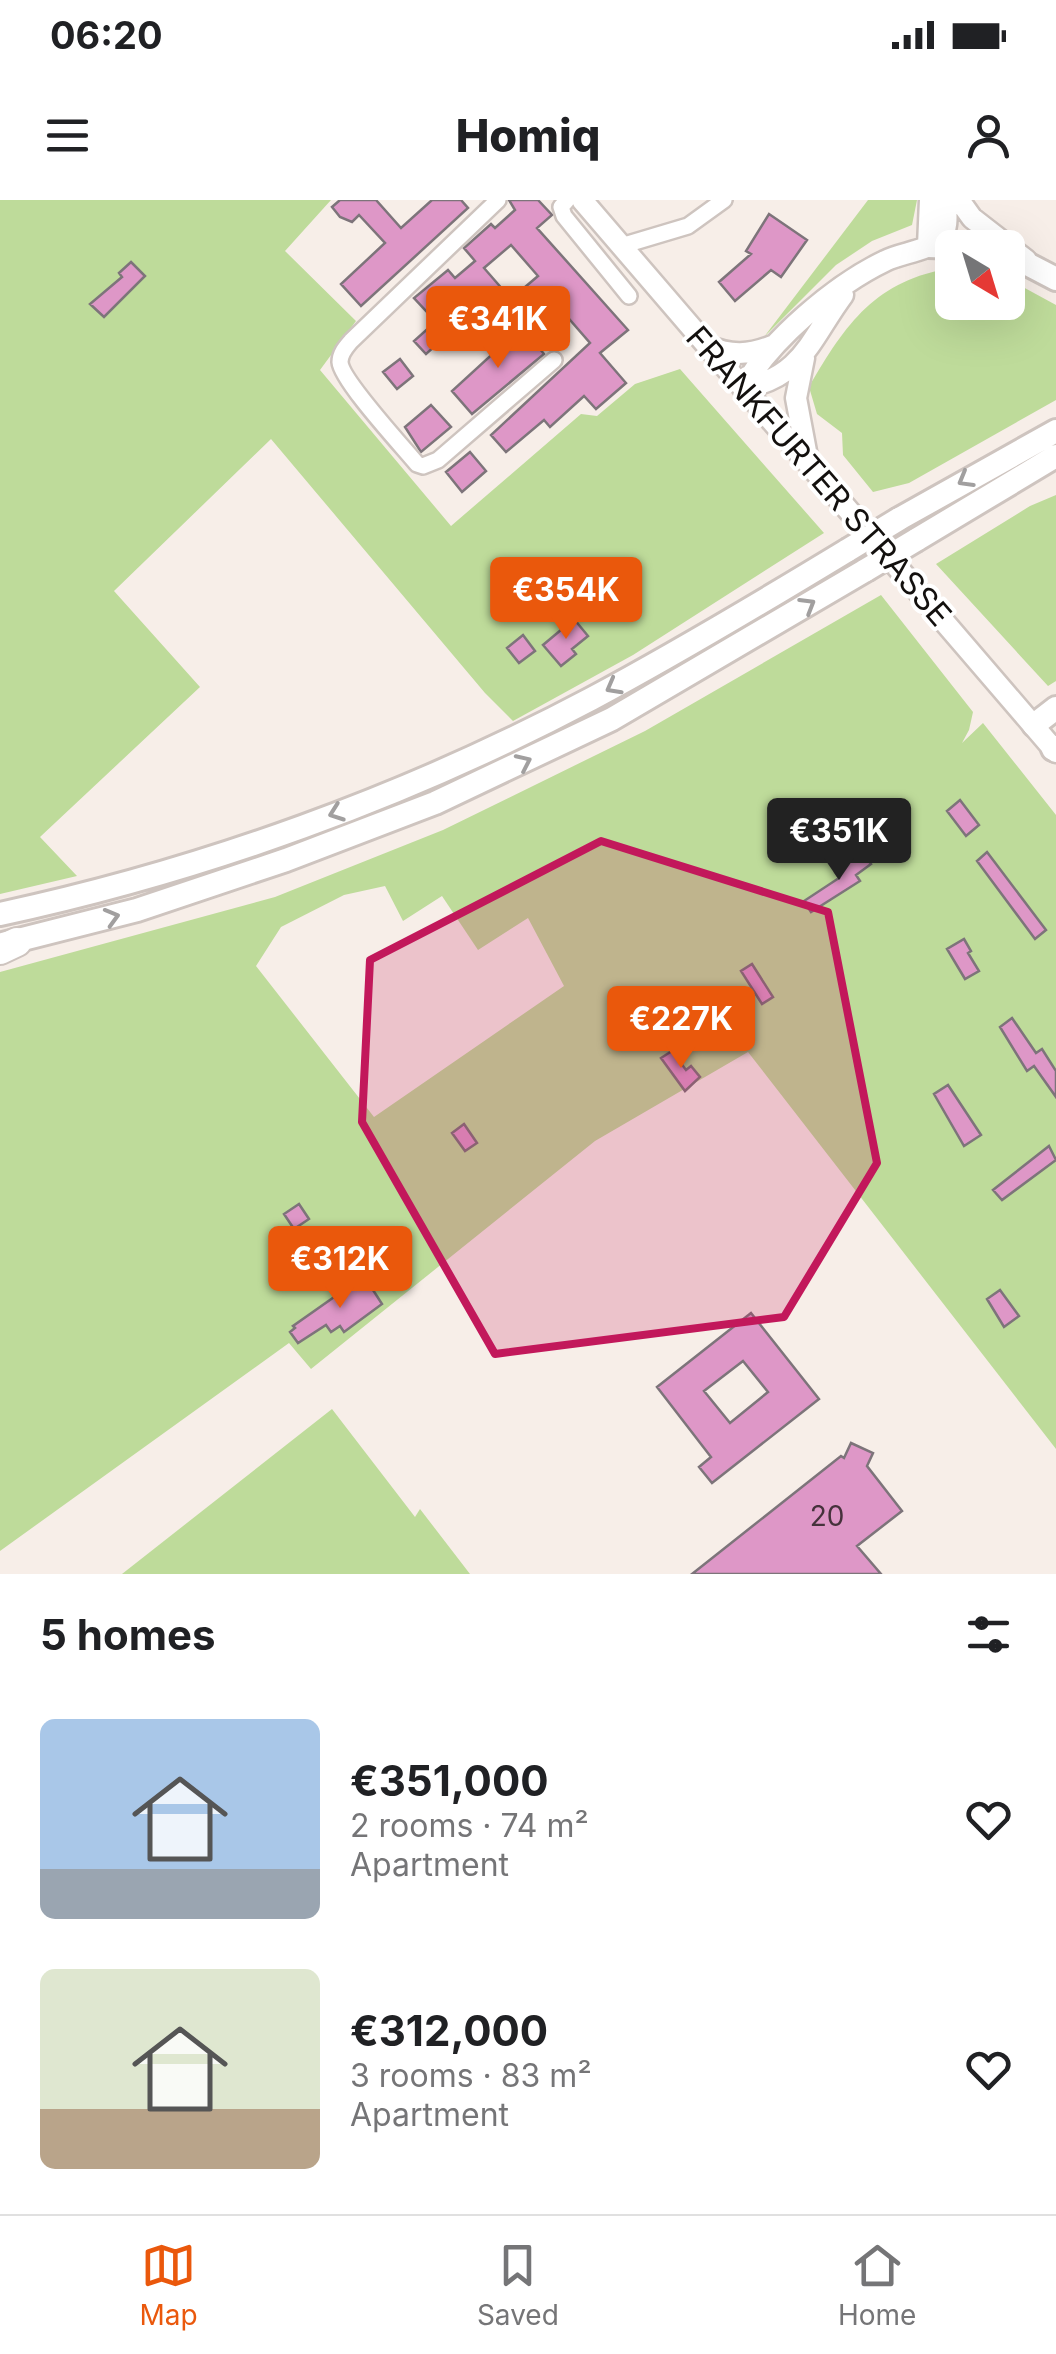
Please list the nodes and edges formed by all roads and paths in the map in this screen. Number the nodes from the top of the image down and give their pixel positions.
1 (498, 200) edge
2 (567, 200) edge
3 (582, 200) edge
4 (724, 200) edge
5 (930, 200) edge
6 (946, 200) edge
7 (959, 200) edge
8 (622, 246) junction
9 (928, 246) junction
10 (935, 246) edge
11 (1025, 261) edge
12 (1031, 264) junction
13 (866, 272) junction
14 (1056, 279) edge
15 (629, 296) dead end
16 (778, 342) junction
17 (707, 346) junction
18 (807, 350) junction
19 (554, 360) dead end
20 (743, 388) junction
21 (1056, 429) edge
22 (1056, 456) edge
23 (808, 464) junction
24 (1056, 470) edge
25 (1018, 478) junction
26 (1056, 708) edge
27 (1034, 725) junction
28 (1055, 749) edge
29 (0, 914) edge
30 (6, 946) edge

1 - 19 street
2 - 15 street
3 - 8 main road, FRANKFURTER STRASSE
4 - 8 street
5 - 9 main road
6 - 9 main road
7 - 12 main road
8 - 17 main road, FRANKFURTER STRASSE
9 - 10 main road
9 - 13 main road
11 - 12 main road
12 - 14 main road
13 - 16 main road
13 - 18 main road
16 - 17 main road
16 - 20 main road
17 - 20 main road, FRANKFURTER STRASSE
18 - 20 main road
18 - 23 main road
20 - 23 main road, FRANKFURTER STRASSE
21 -> 29 main road, bridge
22 - 25 main road
23 - 27 main road, FRANKFURTER STRASSE
24 - 25 main road
30 -> 25 main road, bridge
26 - 27 main road
27 - 28 main road, FRANKFURTER STRASSE

